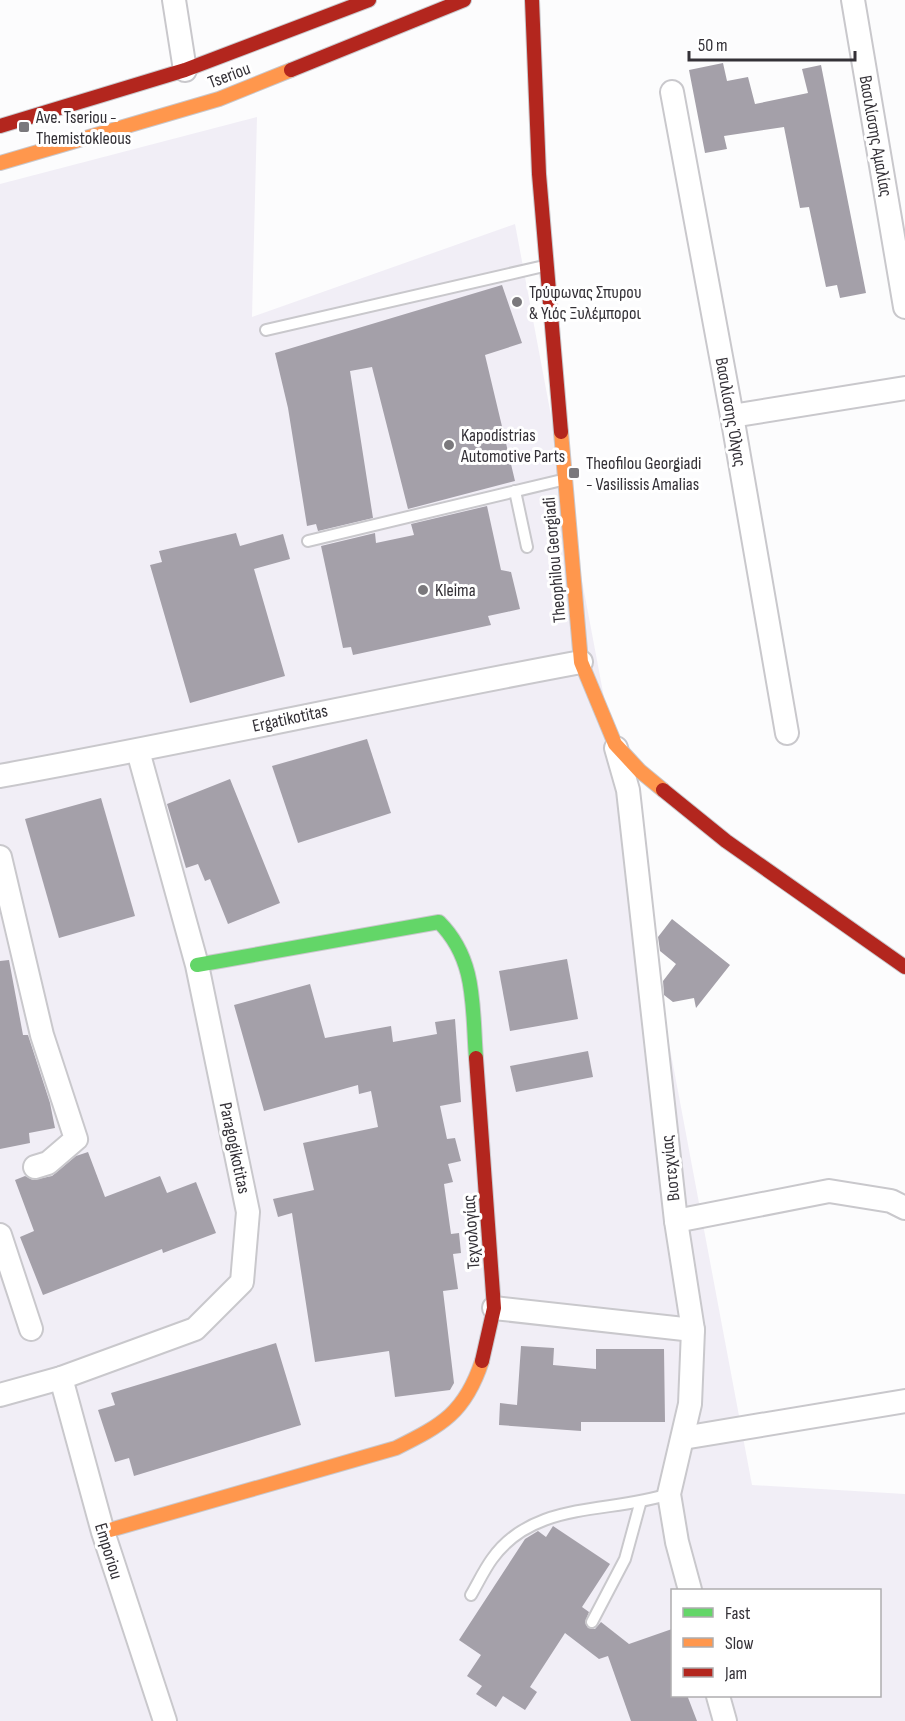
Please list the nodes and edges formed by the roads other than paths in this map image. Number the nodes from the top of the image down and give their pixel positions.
1 (174, 0) edge
2 (369, 0) edge
3 (464, 0) edge
4 (532, 0) edge
5 (853, 0) edge
6 (184, 70) junction
7 (672, 92) dead end
8 (0, 126) edge
9 (0, 163) edge
10 (547, 266) junction
11 (905, 307) edge
12 (266, 330) dead end
13 (905, 388) edge
14 (732, 416) junction
15 (565, 479) junction
16 (515, 491) junction
17 (308, 541) dead end
18 (527, 547) dead end
19 (581, 662) junction
20 (787, 733) dead end
21 (615, 744) junction
22 (138, 751) junction
23 (0, 776) edge
24 (0, 857) edge
25 (197, 965) junction
26 (905, 967) edge
27 (35, 1167) dead end
28 (905, 1208) edge
29 (676, 1221) junction
30 (0, 1235) edge
31 (494, 1308) junction
32 (31, 1329) dead end
33 (693, 1330) junction
34 (62, 1378) junction
35 (0, 1395) edge
36 (905, 1401) edge
37 (683, 1438) junction
38 (669, 1494) junction
39 (640, 1504) junction
40 (103, 1532) junction
41 (690, 1589) edge
42 (471, 1595) dead end
43 (592, 1622) dead end
44 (719, 1697) edge
45 (165, 1721) edge
46 (725, 1721) edge

1 - 6 street
2 - 6 street, Tseriou
3 - 9 street, Tseriou
4 - 10 street, Theophilou Georgiadi
5 - 11 street, Βασιλίσσης Αμαλίας
6 - 8 street, Tseriou
7 - 14 street, Βασιλίσσης Όλγας
10 - 12 lane
10 - 15 street, Theophilou Georgiadi
13 - 14 street
14 - 20 street, Βασιλίσσης Όλγας
15 - 16 lane
15 - 19 street, Theophilou Georgiadi
16 - 17 lane
16 - 18 lane
19 - 21 street, Theophilou Georgiadi
19 - 22 street, Ergatikotitas
21 - 26 street, Theophilou Georgiadi
21 - 29 street, Βιοτεχνίας
22 - 23 street, Ergatikotitas
22 - 25 street, Paragogikotitas
24 - 27 street
25 - 31 street, Τεχνολογίας
25 - 34 street, Paragogikotitas
28 - 29 street
29 - 33 street, Βιοτεχνίας
30 - 32 street
31 - 33 street
31 - 40 street, Τεχνολογίας
33 - 37 street, Βιοτεχνίας
34 - 35 street, Paragogikotitas
34 - 40 street, Emporiou
36 - 37 street
37 - 38 street, Βιοτεχνίας
38 - 39 lane
38 - 41 street, Βιοτεχνίας
39 - 42 lane
39 - 43 lane
40 - 45 street, Emporiou
44 - 46 street

